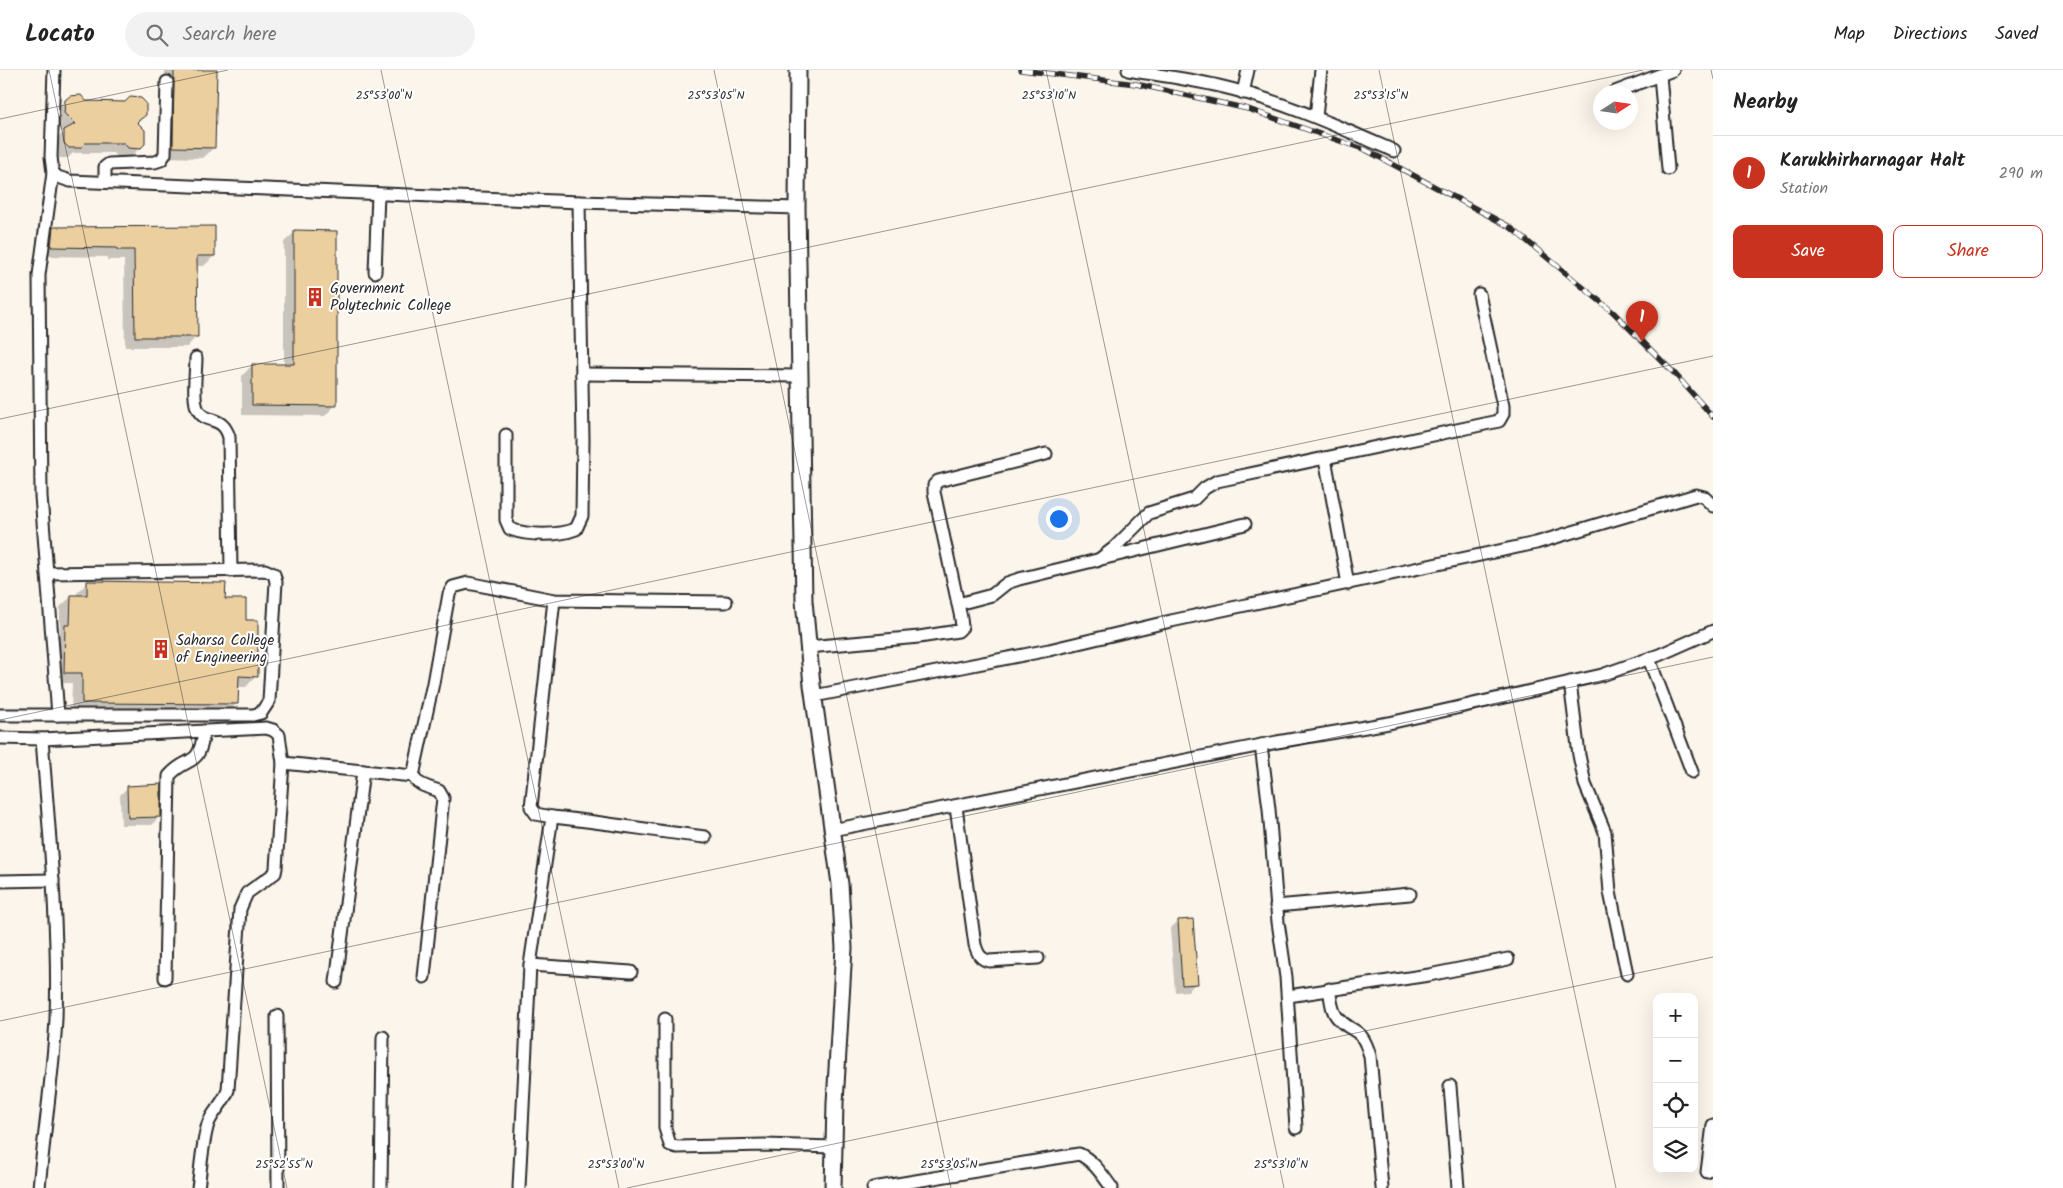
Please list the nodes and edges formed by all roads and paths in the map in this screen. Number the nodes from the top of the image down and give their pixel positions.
1 (54, 70) edge
2 (798, 70) edge
3 (1128, 70) edge
4 (1248, 70) edge
5 (1320, 70) edge
6 (1673, 70) edge
7 (1660, 75) junction
8 (167, 82) dead end
9 (1634, 85) edge
10 (1243, 93) junction
11 (1316, 117) junction
12 (1394, 151) dead end
13 (1668, 169) dead end
14 (53, 173) junction
15 (105, 182) junction
16 (378, 194) junction
17 (579, 202) junction
18 (797, 208) junction
19 (375, 272) dead end
20 (1479, 294) dead end
21 (196, 358) dead end
22 (582, 374) junction
23 (800, 376) junction
24 (506, 435) dead end
25 (1046, 454) dead end
26 (1325, 458) junction
27 (1713, 506) edge
28 (1244, 524) dead end
29 (1097, 561) junction
30 (231, 571) junction
31 (47, 573) junction
32 (1348, 584) junction
33 (554, 600) junction
34 (726, 602) dead end
35 (958, 604) junction
36 (1713, 631) edge
37 (808, 647) junction
38 (1649, 659) junction
39 (1570, 682) junction
40 (814, 696) junction
41 (0, 715) edge
42 (58, 715) junction
43 (204, 731) junction
44 (0, 738) edge
45 (42, 739) junction
46 (1261, 745) junction
47 (283, 763) junction
48 (363, 771) junction
49 (1692, 772) dead end
50 (413, 776) junction
51 (956, 807) junction
52 (552, 817) junction
53 (832, 830) junction
54 (705, 837) dead end
55 (53, 880) junction
56 (0, 881) edge
57 (1410, 894) dead end
58 (1276, 906) junction
59 (1038, 958) dead end
60 (1508, 960) dead end
61 (530, 964) junction
62 (632, 972) dead end
63 (1627, 974) dead end
64 (165, 978) dead end
65 (424, 978) dead end
66 (336, 982) dead end
67 (1329, 990) junction
68 (1288, 996) junction
69 (277, 1016) dead end
70 (666, 1020) dead end
71 (383, 1037) dead end
72 (1450, 1086) dead end
73 (1713, 1125) edge
74 (1296, 1128) dead end
75 (834, 1146) junction
76 (1707, 1172) dead end
77 (39, 1188) edge
78 (198, 1188) edge
79 (278, 1188) edge
80 (381, 1188) edge
81 (519, 1188) edge
82 (833, 1188) edge
83 (873, 1188) edge
84 (1112, 1188) edge
85 (1382, 1188) edge
86 (1458, 1188) edge

1 - 14 street
2 - 18 main road
3 - 10 street
4 - 10 street
5 - 11 street
6 - 7 street
7 - 9 street
7 - 13 street
8 - 15 street
10 - 11 street
11 - 12 street
14 - 15 street
14 - 31 street
15 - 16 street
16 - 17 street
16 - 19 street
17 - 18 street
17 - 22 street
18 - 23 main road
20 - 26 street
21 - 30 street
22 - 23 street
22 - 24 street
23 - 37 main road
25 - 35 street
26 - 29 street
26 - 32 street
27 - 32 street
28 - 29 street
29 - 35 street
30 - 31 street
30 - 42 street
31 - 42 street
32 - 40 street
33 - 34 street
33 - 50 street
33 - 52 street
35 - 37 street
36 - 38 street
37 - 40 main road
38 - 39 street
38 - 49 street
39 - 46 street
39 - 63 street
40 - 53 main road
41 - 42 street
43 - 45 street
43 - 47 street
43 - 64 street
44 - 45 street
45 - 55 street
46 - 51 street
46 - 58 street
47 - 48 street
47 - 78 street
48 - 50 street
48 - 66 street
50 - 65 street
51 - 53 street
51 - 59 street
52 - 54 street
52 - 61 street
53 - 75 main road
55 - 56 street
55 - 77 street
57 - 58 street
58 - 68 street
60 - 67 street
61 - 62 street
61 - 81 street
67 - 68 street
67 - 85 street
68 - 74 street
69 - 79 street
70 - 75 street
71 - 80 street
72 - 86 street
73 - 76 street
75 - 82 main road
83 - 84 street

